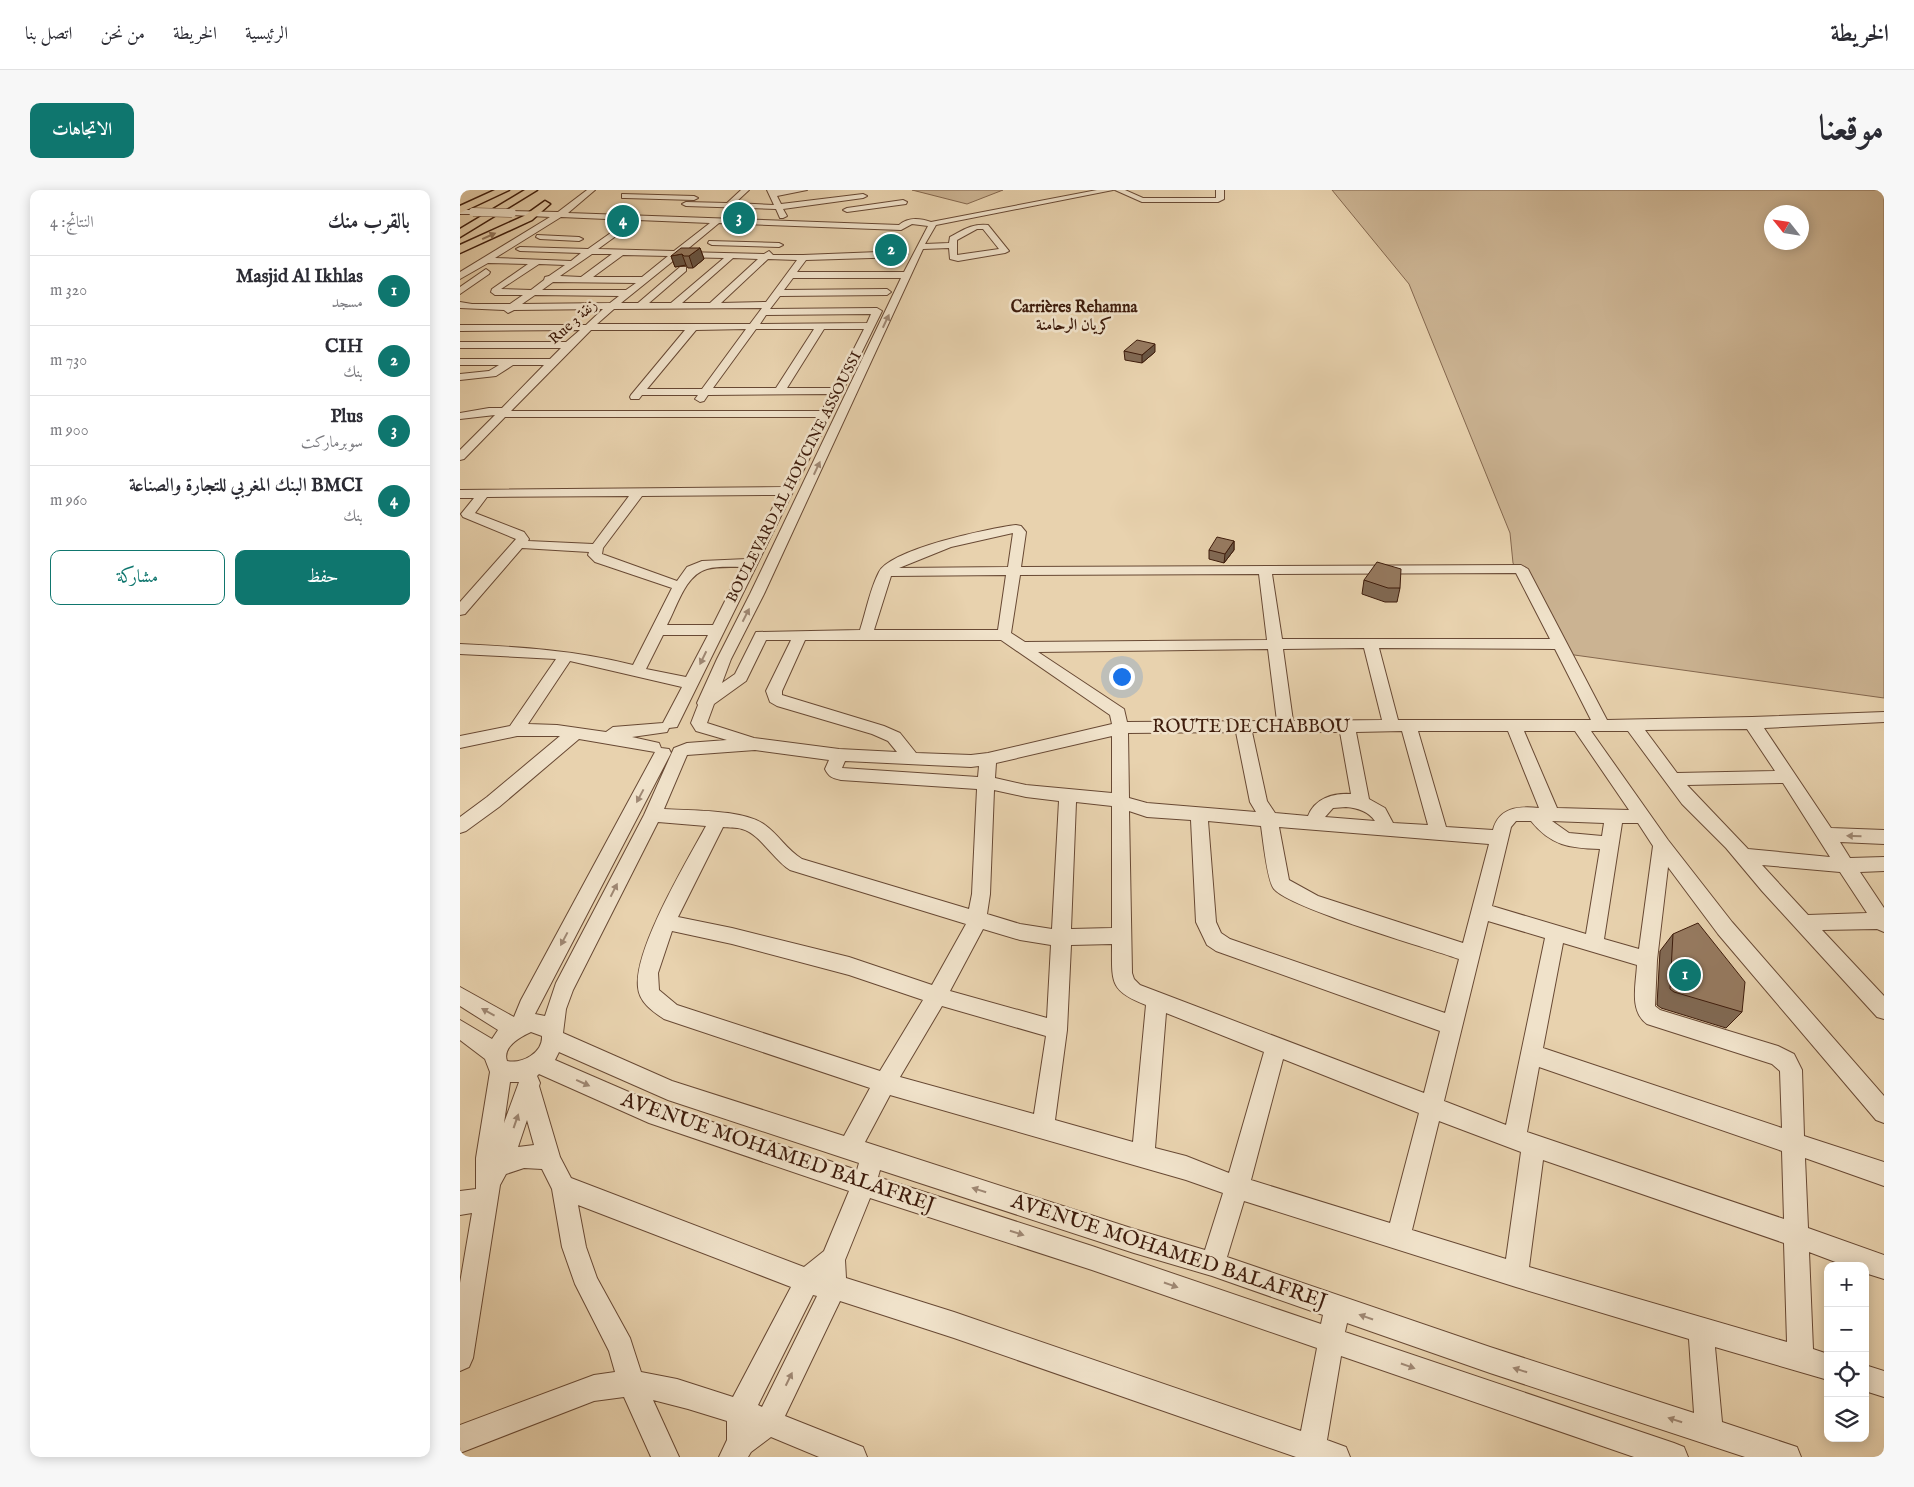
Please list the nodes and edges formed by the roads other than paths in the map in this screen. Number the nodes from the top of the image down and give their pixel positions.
1 (504, 190) edge
2 (523, 190) edge
3 (532, 190) edge
4 (591, 190) edge
5 (633, 190) edge
6 (670, 190) edge
7 (745, 190) edge
8 (803, 190) edge
9 (1109, 190) edge
10 (1119, 190) edge
11 (1220, 190) edge
12 (772, 192) edge
13 (860, 193) edge
14 (625, 196) junction
15 (694, 198) junction
16 (618, 201) dead end
17 (686, 204) junction
18 (610, 206) dead end
19 (728, 206) junction
20 (871, 206) junction
21 (779, 207) junction
22 (473, 208) junction
23 (460, 210) edge
24 (842, 210) dead end
25 (534, 214) junction
26 (813, 214) dead end
27 (557, 215) junction
28 (596, 216) junction
29 (515, 218) junction
30 (636, 218) junction
31 (669, 219) junction
32 (717, 221) junction
33 (785, 221) junction
34 (803, 224) junction
35 (907, 224) junction
36 (541, 225) junction
37 (928, 225) junction
38 (603, 227) dead end
39 (460, 228) edge
40 (622, 228) junction
41 (640, 228) dead end
42 (687, 230) dead end
43 (710, 231) junction
44 (460, 234) edge
45 (540, 237) junction
46 (605, 239) junction
47 (621, 240) dead end
48 (785, 240) junction
49 (646, 241) dead end
50 (673, 242) dead end
51 (691, 242) junction
52 (952, 245) junction
53 (920, 247) junction
54 (460, 249) edge
55 (520, 249) junction
56 (590, 251) junction
57 (621, 252) junction
58 (632, 252) junction
59 (676, 254) junction
60 (732, 256) junction
61 (766, 257) junction
62 (803, 258) junction
63 (485, 260) junction
64 (502, 261) junction
65 (537, 262) junction
66 (571, 263) junction
67 (660, 268) junction
68 (691, 269) junction
69 (716, 270) junction
70 (790, 275) junction
71 (901, 275) junction
72 (460, 276) edge
73 (548, 279) junction
74 (584, 279) junction
75 (644, 280) junction
76 (704, 280) junction
77 (474, 281) junction
78 (740, 281) junction
79 (507, 282) junction
80 (460, 291) edge
81 (887, 292) junction
82 (628, 293) junction
83 (777, 293) junction
84 (528, 294) junction
85 (460, 304) edge
86 (673, 306) junction
87 (712, 306) junction
88 (511, 307) junction
89 (611, 307) junction
90 (639, 307) junction
91 (765, 309) junction
92 (877, 311) junction
93 (870, 326) junction
94 (460, 328) edge
95 (487, 328) junction
96 (588, 328) junction
97 (692, 328) junction
98 (752, 328) junction
99 (820, 328) junction
100 (460, 345) edge
101 (569, 345) junction
102 (460, 362) edge
103 (511, 362) junction
104 (552, 362) junction
105 (460, 377) edge
106 (837, 391) junction
107 (639, 392) junction
108 (705, 392) junction
109 (779, 392) junction
110 (501, 413) junction
111 (826, 414) junction
112 (620, 415) junction
113 (687, 415) junction
114 (460, 416) edge
115 (460, 457) edge
116 (788, 491) junction
117 (638, 492) junction
118 (460, 494) edge
119 (482, 494) junction
120 (519, 544) junction
121 (597, 548) junction
122 (752, 564) junction
123 (1265, 570) junction
124 (1014, 571) junction
125 (886, 572) junction
126 (680, 586) junction
127 (460, 611) edge
128 (659, 630) junction
129 (717, 630) junction
130 (866, 634) junction
131 (800, 635) junction
132 (1004, 635) junction
133 (1370, 643) junction
134 (1274, 644) junction
135 (1559, 644) junction
136 (1022, 647) junction
137 (460, 649) edge
138 (566, 656) junction
139 (637, 672) junction
140 (691, 684) junction
141 (705, 703) junction
142 (1884, 717) edge
143 (1752, 723) junction
144 (701, 725) junction
145 (1579, 725) junction
146 (1602, 725) junction
147 (1632, 725) junction
148 (666, 726) junction
149 (1514, 726) junction
150 (1243, 727) junction
151 (1286, 727) junction
152 (1347, 727) junction
153 (1400, 727) junction
154 (1120, 728) junction
155 (515, 731) junction
156 (575, 733) junction
157 (593, 734) junction
158 (460, 742) edge
159 (755, 744) junction
160 (671, 750) junction
161 (839, 755) junction
162 (910, 758) junction
163 (988, 759) junction
164 (1786, 777) junction
165 (1671, 779) junction
166 (987, 784) junction
167 (1068, 795) junction
168 (1120, 802) junction
169 (1361, 802) junction
170 (653, 815) junction
171 (1199, 815) junction
172 (1543, 815) junction
173 (1614, 816) junction
174 (1643, 817) junction
175 (718, 820) junction
176 (1269, 820) junction
177 (1315, 824) junction
178 (460, 826) edge
179 (1386, 830) junction
180 (1439, 833) junction
181 (1824, 835) junction
182 (1884, 837) edge
183 (1500, 838) junction
184 (1610, 844) junction
185 (1662, 845) junction
186 (1742, 856) junction
187 (1844, 864) junction
188 (1884, 864) edge
189 (1481, 911) junction
190 (977, 919) junction
191 (666, 922) junction
192 (1883, 922) edge
193 (1803, 923) junction
194 (1555, 934) junction
195 (1121, 936) junction
196 (1062, 937) junction
197 (1594, 944) junction
198 (1470, 954) junction
199 (1647, 960) junction
200 (460, 996) edge
201 (937, 996) junction
202 (1157, 1002) junction
203 (1884, 1010) edge
204 (1451, 1025) junction
205 (517, 1028) junction
206 (460, 1029) edge
207 (1057, 1030) junction
208 (553, 1034) junction
209 (1276, 1046) junction
210 (1530, 1054) junction
211 (498, 1062) junction
212 (533, 1072) junction
213 (885, 1083) junction
214 (1431, 1107) junction
215 (1884, 1112) edge
216 (1044, 1126) junction
217 (1524, 1142) junction
218 (1792, 1142) junction
219 (849, 1149) junction
220 (873, 1156) junction
221 (1143, 1156) junction
222 (550, 1160) junction
223 (1884, 1174) edge
224 (491, 1182) junction
225 (863, 1184) junction
226 (563, 1187) junction
227 (1236, 1187) junction
228 (460, 1203) edge
229 (1796, 1235) junction
230 (1398, 1237) junction
231 (833, 1260) junction
232 (1212, 1264) junction
233 (1884, 1267) edge
234 (1516, 1275) junction
235 (807, 1281) junction
236 (834, 1287) junction
237 (1337, 1307) junction
238 (1701, 1329) junction
239 (1330, 1339) junction
240 (460, 1358) edge
241 (1800, 1358) junction
242 (1824, 1365) edge
243 (1869, 1379) edge
244 (632, 1384) junction
245 (1884, 1384) edge
246 (740, 1412) junction
247 (768, 1423) junction
248 (1709, 1431) junction
249 (460, 1439) edge
250 (737, 1449) edge
251 (1311, 1453) edge
252 (665, 1457) edge
253 (853, 1457) edge
254 (1336, 1457) edge
255 (1674, 1457) edge
256 (1787, 1457) edge

1 - 22 highway
2 - 39 highway
3 - 44 highway
4 - 27 street
5 - 14 street
6 - 15 street
7 - 19 street
8 - 12 street
9 - 37 street
10 - 11 street
12 - 21 street
13 - 20 street
13 - 21 street
14 - 15 street
14 - 16 street
15 - 17 street
17 - 19 street
17 - 31 street
18 - 28 street
19 - 21 street
20 - 24 street
20 - 35 street
21 - 33 street
22 - 23 highway
22 - 29 street, bridge
25 - 27 street
25 - 27 highway
25 - 29 highway
26 - 33 street
27 - 28 street
27 - 29 highway
27 - 36 street
28 - 30 street
54 -> 29 highway
30 - 31 street
30 - 40 street
31 - 32 street
32 - 33 street
32 - 43 street, Rue 3 زنقة
33 - 34 street
34 - 35 street
34 - 48 street
35 - 37 street
35 - 37 street
35 - 62 street
35 - 71 street, BOULEVARD AL HOUCINE ASSOUSSI
36 - 45 street
36 - 63 street
37 - 53 street, BOULEVARD AL HOUCINE ASSOUSSI
38 - 40 street
40 - 41 street
40 - 46 street
42 - 43 street
43 - 51 street, Rue 3 زنقة
45 - 46 street
45 - 55 street
46 - 47 street
46 - 56 street
48 - 51 street
48 - 61 street
49 - 58 street
50 - 51 street
51 - 59 street, Rue 3 زنقة
52 - 52 street
52 - 53 street
53 - 71 street, BOULEVARD AL HOUCINE ASSOUSSI
55 - 56 street
55 - 64 street
56 - 57 street
56 - 66 street
57 - 58 street
57 - 74 street
58 - 59 street
59 - 60 street
59 - 67 street, Rue 3 زنقة
60 - 61 street
60 - 69 street
61 - 62 street
61 - 78 street
62 - 70 street
63 - 64 street
63 - 72 street
64 - 65 street
64 - 77 street
65 - 66 street
65 - 79 street
66 - 73 street
67 - 68 street
67 - 75 street, Rue 3 زنقة
68 - 69 street
68 - 90 street
69 - 76 street
70 - 71 street
70 - 83 street
71 - 81 street, BOULEVARD AL HOUCINE ASSOUSSI
141 -> 71 street, BOULEVARD AL HOUCINE ASSOUSSI
73 - 74 street
73 - 84 street
74 - 75 street
75 - 82 street, Rue 3 زنقة
76 - 78 street
76 - 86 street
77 - 79 street
77 - 80 street
78 - 87 street
79 - 84 street
81 - 83 street
81 - 92 street, BOULEVARD AL HOUCINE ASSOUSSI
82 - 84 street
82 - 89 street, Rue 3 زنقة
83 - 91 street
84 - 88 street
85 - 88 street
86 - 87 street
86 - 90 street
87 - 91 street
88 - 89 street
88 - 95 street
89 - 90 street
89 - 96 street, Rue 3 زنقة
91 - 92 street
91 - 98 street
92 - 93 street, BOULEVARD AL HOUCINE ASSOUSSI
93 - 99 street
93 - 106 street, BOULEVARD AL HOUCINE ASSOUSSI
94 - 95 street
95 - 96 street
96 - 97 street
96 - 101 street, Rue 3 زنقة
97 - 98 street
97 - 107 street
98 - 99 street
98 - 108 street
99 - 109 street
100 - 101 street
101 - 104 street, Rue 3 زنقة
102 - 103 street
103 - 104 street
103 - 105 street
104 - 110 street, Rue 3 زنقة
106 - 109 street
106 - 111 street, BOULEVARD AL HOUCINE ASSOUSSI
107 - 108 street
107 - 112 street
108 - 109 street
108 - 113 street
110 - 112 street
110 - 114 street
110 - 115 street, Rue 3 زنقة
111 - 113 street
111 - 116 street, BOULEVARD AL HOUCINE ASSOUSSI
112 - 113 street
116 - 117 street
116 - 122 street, BOULEVARD AL HOUCINE ASSOUSSI
117 - 119 street
117 - 121 street
118 - 119 street
119 - 120 street
120 - 121 street
120 - 127 street
121 - 126 street
122 - 126 street
122 - 129 street, BOULEVARD AL HOUCINE ASSOUSSI
123 - 124 street
123 - 134 street
123 - 135 street
124 - 125 street
124 - 125 street
124 - 132 street
125 - 130 street
126 - 128 street
128 - 129 street
128 - 139 street
129 -> 140 street, BOULEVARD AL HOUCINE ASSOUSSI
130 - 131 street
130 - 132 street
131 - 141 street
131 - 162 street
132 - 136 street
133 - 134 street
133 - 135 street
133 - 153 street
134 - 136 street
134 - 151 street
135 - 146 street
136 - 154 street
137 - 138 street
138 - 139 street
138 - 155 street
139 - 140 street
140 - 148 street, BOULEVARD AL HOUCINE ASSOUSSI
141 - 144 street, BOULEVARD AL HOUCINE ASSOUSSI
142 - 143 street, ROUTE DE CHABBOU
143 - 147 street, ROUTE DE CHABBOU
143 - 164 street
144 - 148 street, ROUTE DE CHABBOU
144 - 159 street, ROUTE DE CHABBOU
144 - 160 street, BOULEVARD AL HOUCINE ASSOUSSI
145 - 146 street, ROUTE DE CHABBOU
145 - 149 street, ROUTE DE CHABBOU
145 - 174 street
146 - 147 street, ROUTE DE CHABBOU
147 - 165 street
148 - 157 street, ROUTE DE CHABBOU
148 - 160 street, BOULEVARD AL HOUCINE ASSOUSSI
149 - 153 street, ROUTE DE CHABBOU
149 - 172 street
150 - 151 street, ROUTE DE CHABBOU
150 - 154 street, ROUTE DE CHABBOU
150 - 176 street
151 - 152 street, ROUTE DE CHABBOU
152 - 153 street, ROUTE DE CHABBOU
152 - 169 street
153 - 180 street
154 - 163 street, ROUTE DE CHABBOU
154 - 168 street
155 - 156 street, ROUTE DE CHABBOU
155 - 158 street, ROUTE DE CHABBOU
156 - 157 street, ROUTE DE CHABBOU
156 - 178 street
157 - 160 street, ROUTE DE CHABBOU
159 - 160 street, ROUTE DE CHABBOU
159 - 161 street, ROUTE DE CHABBOU
160 - 170 street
160 -> 205 street
161 - 162 street, ROUTE DE CHABBOU
161 - 166 street
162 - 163 street, ROUTE DE CHABBOU
163 - 166 street
164 - 165 street
164 - 181 street
165 - 186 street
166 - 167 street
166 - 190 street
167 - 168 street
167 - 196 street
168 - 171 street
168 - 195 street
169 - 177 street
169 - 179 street
170 - 175 street
208 -> 170 street
171 - 176 street
171 - 204 street
172 - 173 street
172 - 183 street
172 - 184 street
173 - 174 street
173 - 184 street
174 - 185 street
175 - 190 street
175 - 191 street
176 - 177 street
176 - 198 street
177 - 179 street
179 - 180 street
180 - 183 street
182 -> 181 street
181 - 187 street
183 - 189 street
184 - 197 street
185 - 199 street
185 - 215 street
186 - 187 street
186 - 193 street
187 - 188 street
187 - 192 street
189 - 194 street
189 - 198 street
190 - 196 street
190 - 201 street
191 - 201 street
191 - 213 street
192 - 193 street
193 - 203 street
194 - 197 street
194 - 210 street
195 - 196 street
195 - 202 street
196 - 207 street
197 - 199 street
198 - 204 street
199 - 218 street
205 -> 200 street
201 - 207 street
201 - 213 street
202 - 209 street
202 - 221 street
204 - 214 street
205 - 208 street
205 - 211 street
206 - 211 street
207 - 216 street
208 - 212 street
208 - 219 street, AVENUE MOHAMED BALAFREJ
209 - 214 street
209 - 227 street
210 - 217 street
210 - 218 street
211 - 212 street
211 - 224 street
212 - 222 street
224 -> 212 street
212 -> 225 street, AVENUE MOHAMED BALAFREJ
213 - 216 street
213 - 219 street
214 - 217 street
214 - 230 street
216 - 221 street
217 - 229 street
217 - 234 street
218 - 223 street
218 - 229 street
219 - 220 street, AVENUE MOHAMED BALAFREJ
220 - 225 street
232 -> 220 street, AVENUE MOHAMED BALAFREJ
221 - 227 street
222 - 224 street
222 - 226 street
224 - 228 street
224 - 240 street
225 - 231 street
225 -> 239 street, AVENUE MOHAMED BALAFREJ
226 - 235 street
226 - 244 street
227 - 230 street
227 - 232 street
229 - 233 street
229 - 241 street
230 - 234 street
231 - 235 street
231 - 236 street
232 - 237 street, AVENUE MOHAMED BALAFREJ
234 - 238 street
235 - 236 street
235 - 246 street
247 -> 236 street
236 - 251 street
237 - 239 street
248 -> 237 street, AVENUE MOHAMED BALAFREJ
238 - 241 street
238 - 248 street
239 - 251 street
239 -> 255 street, AVENUE MOHAMED BALAFREJ
241 - 242 street
243 - 245 street
244 - 246 street
244 - 249 street
244 - 252 street
246 - 247 street
246 - 250 street
247 - 250 street
247 - 253 street
248 - 256 street, AVENUE MOHAMED BALAFREJ
251 - 254 street

